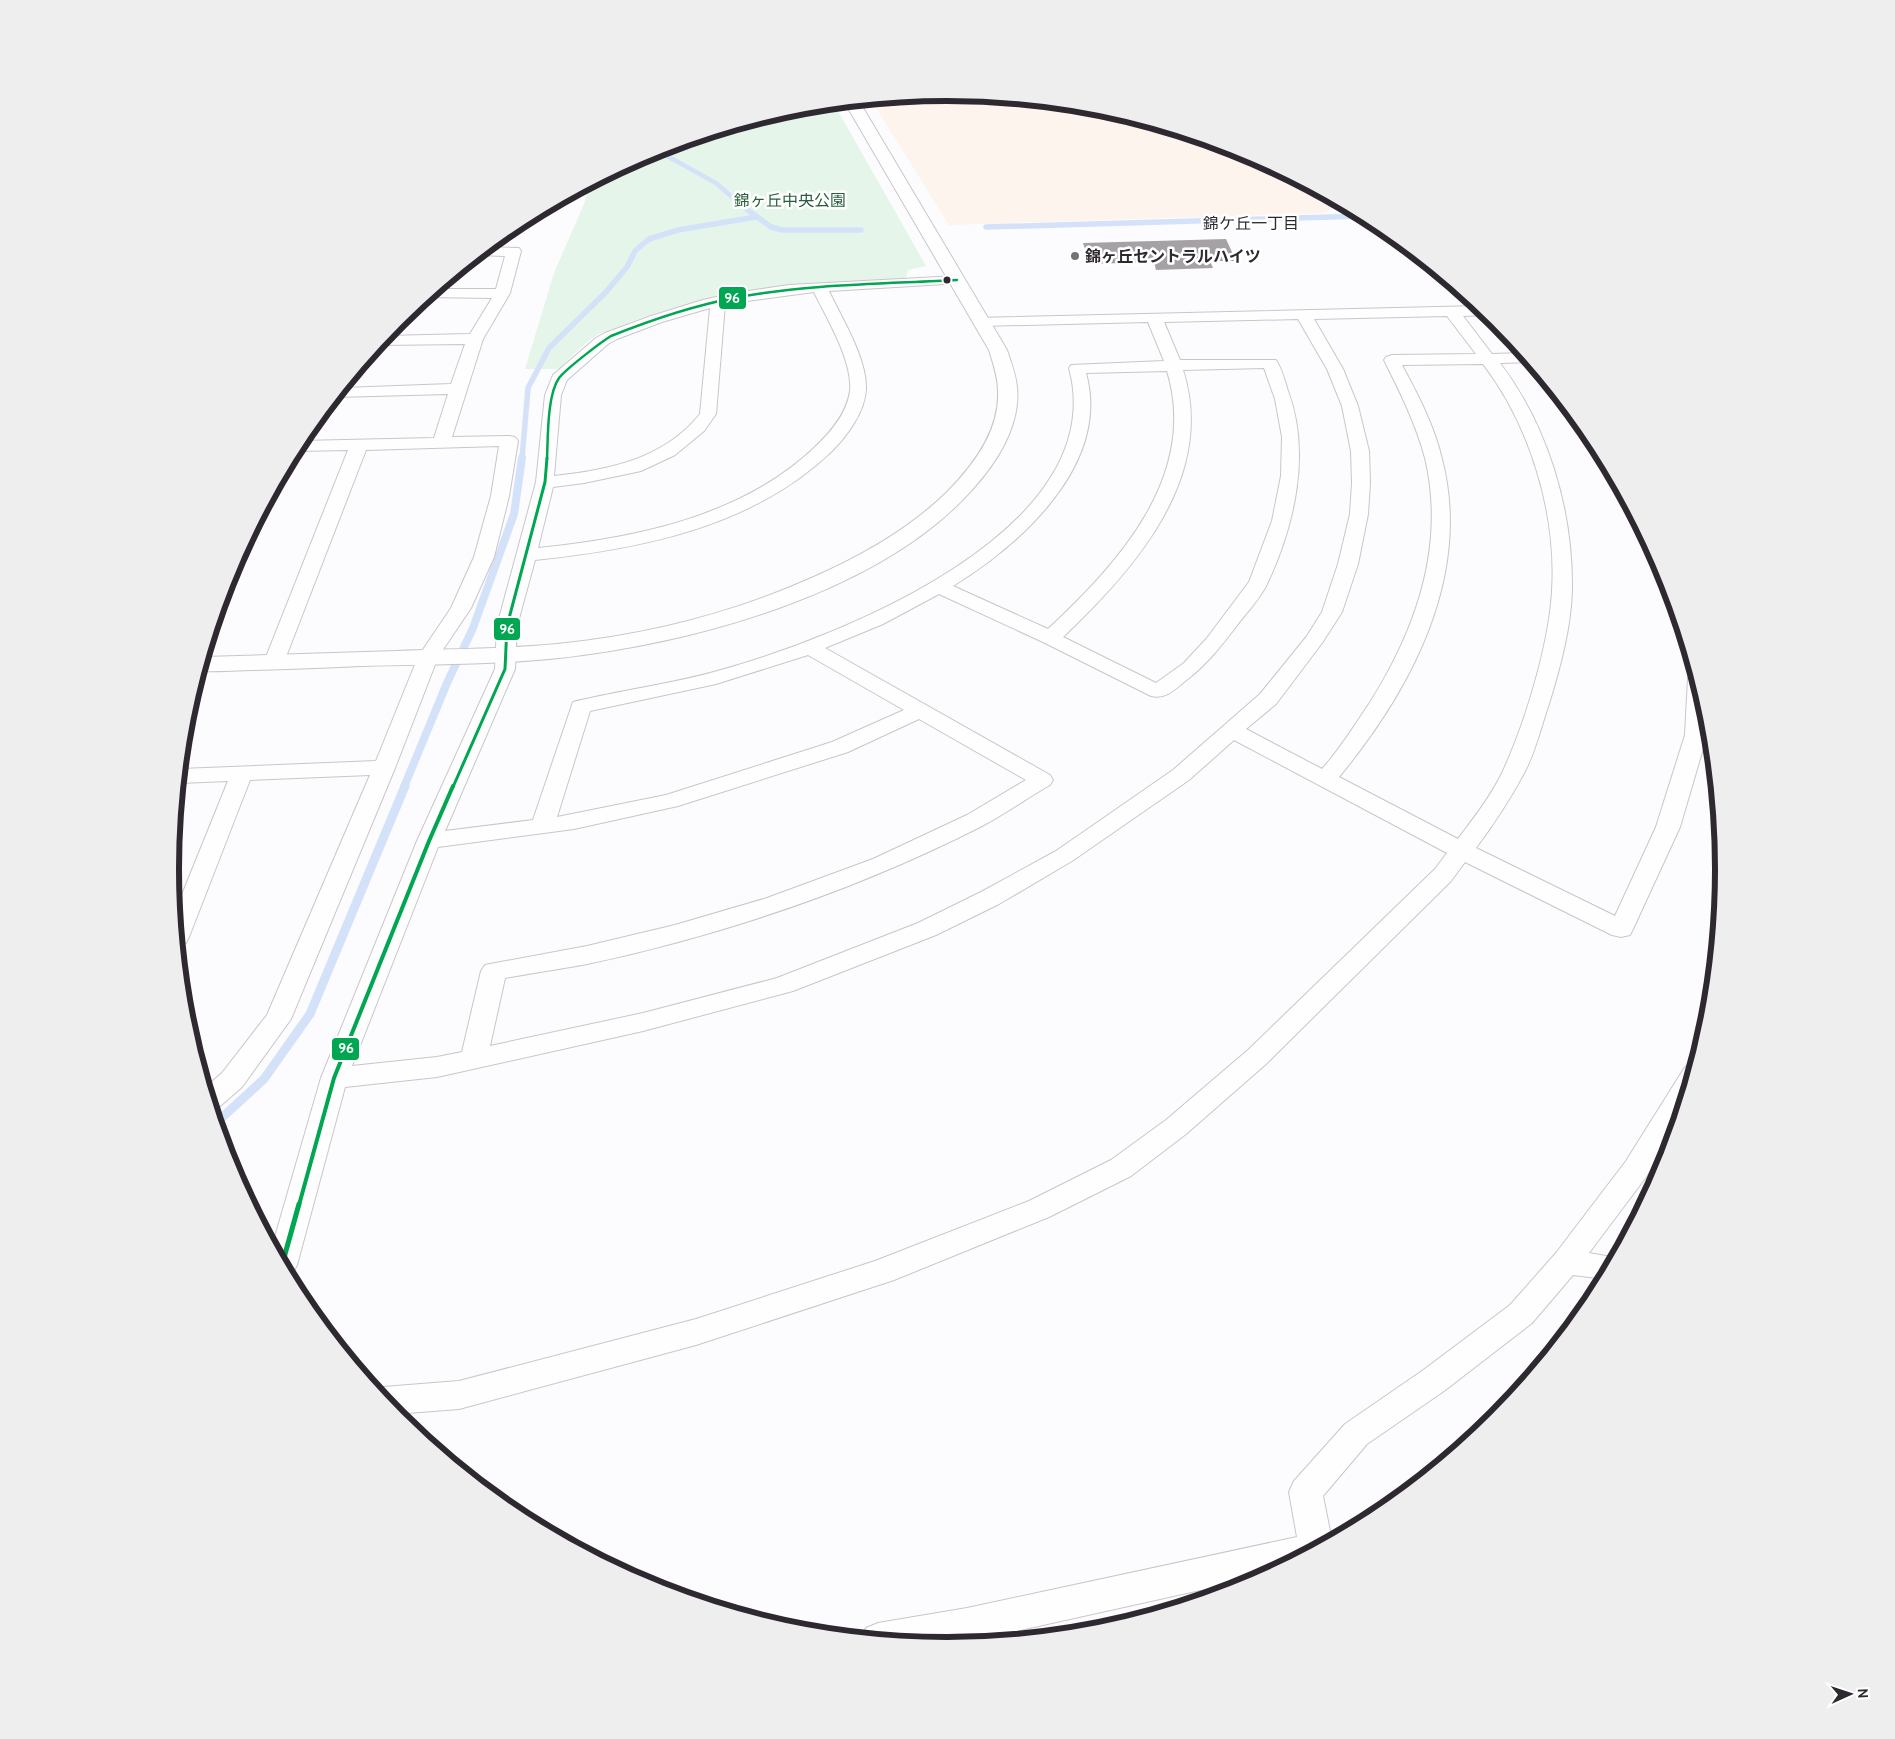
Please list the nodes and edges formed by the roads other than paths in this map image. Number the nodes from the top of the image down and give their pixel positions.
1 (855, 107) edge
2 (492, 252) edge
3 (958, 280) junction
4 (820, 288) junction
5 (502, 293) junction
6 (439, 294) edge
7 (717, 302) junction
8 (1475, 311) edge
9 (1452, 312) junction
10 (1302, 314) junction
11 (1154, 317) junction
12 (981, 321) junction
13 (475, 339) junction
14 (390, 341) edge
15 (1521, 358) edge
16 (1489, 359) junction
17 (1175, 365) junction
18 (458, 389) junction
19 (346, 393) edge
20 (441, 443) junction
21 (359, 444) junction
22 (307, 446) edge
23 (545, 482) junction
24 (527, 555) junction
25 (938, 586) junction
26 (1050, 638) junction
27 (810, 648) junction
28 (506, 655) junction
29 (440, 657) junction
30 (274, 662) junction
31 (207, 664) edge
32 (1697, 703) edge
33 (922, 710) junction
34 (1233, 731) junction
35 (384, 768) junction
36 (242, 773) junction
37 (185, 776) edge
38 (1326, 778) junction
39 (542, 827) junction
40 (429, 841) junction
41 (1462, 851) junction
42 (182, 926) edge
43 (474, 1058) junction
44 (334, 1078) junction
45 (1682, 1094) edge
46 (214, 1096) edge
47 (284, 1257) edge
48 (1566, 1262) junction
49 (1605, 1267) edge
50 (392, 1400) edge
51 (1316, 1543) edge
52 (1301, 1552) edge
53 (901, 1636) edge

1 - 3 street
2 - 5 street
3 - 4 street
3 - 12 street
4 - 7 street
4 - 24 street
5 - 6 street
5 - 13 street
7 - 23 street
7 - 23 street
8 - 9 street
9 - 10 street
9 - 16 street
10 - 11 street
10 - 34 street
11 - 12 street
11 - 17 street
12 - 28 street
13 - 14 street
13 - 18 street
15 - 16 street
16 - 38 street
16 - 41 street
17 - 25 street
17 - 26 street
17 - 26 street
18 - 19 street
18 - 20 street
20 - 21 street
20 - 29 street
21 - 22 street
21 - 30 street
23 - 24 street
24 - 28 street
25 - 26 street
25 - 27 street
27 - 33 street
27 - 39 street
28 - 29 street
28 - 40 street
29 - 30 street
29 - 35 street
30 - 31 street
32 - 41 street
33 - 39 street
33 - 43 street
34 - 38 street
34 - 43 street
35 - 36 street
35 - 46 street
36 - 37 street
36 - 42 street
38 - 41 street
39 - 40 street
40 - 44 street
41 - 50 street
43 - 44 street
44 - 47 street
45 - 48 street
48 - 49 street
48 - 51 street
52 - 53 street

